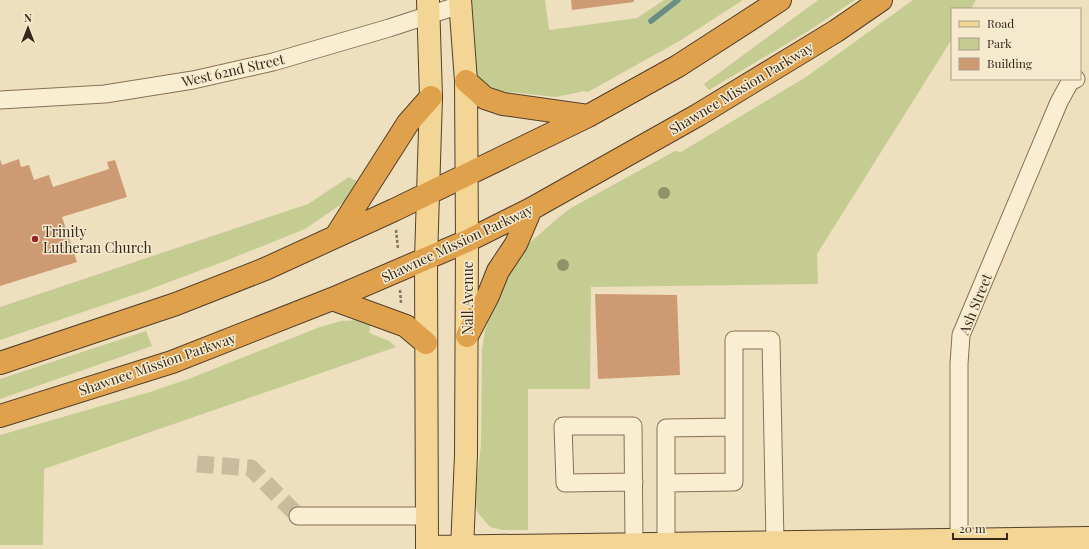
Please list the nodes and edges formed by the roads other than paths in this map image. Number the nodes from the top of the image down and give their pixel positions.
1 (780, 0) edge
2 (881, 0) edge
3 (460, 2) edge
4 (428, 8) edge
5 (1074, 80) edge
6 (466, 81) junction
7 (431, 97) junction
8 (0, 100) edge
9 (588, 116) junction
10 (465, 176) junction
11 (428, 194) junction
12 (531, 209) junction
13 (336, 236) junction
14 (467, 241) junction
15 (426, 260) junction
16 (332, 299) junction
17 (467, 336) junction
18 (426, 343) junction
19 (0, 363) edge
20 (0, 416) edge
21 (734, 427) junction
22 (634, 482) junction
23 (666, 483) junction
24 (298, 516) dead end
25 (426, 516) junction
26 (1089, 538) edge
27 (775, 542) junction
28 (634, 543) junction
29 (960, 544) edge
30 (670, 545) edge
31 (427, 548) edge
32 (462, 548) edge

1 - 9 highway
2 - 12 highway, Shawnee Mission Parkway
3 - 4 street, West 62nd Street
3 - 6 main road, Nall Avenue
4 - 7 main road
4 - 8 street, West 62nd Street
5 - 29 street, Ash Street
6 - 9 highway
6 - 10 main road, Nall Avenue
7 - 11 main road
7 - 13 highway
9 - 10 highway
10 - 11 highway
10 - 14 main road, Nall Avenue
11 - 13 highway
11 - 15 main road
12 - 14 highway, Shawnee Mission Parkway
12 - 17 highway
13 - 19 highway
14 - 15 highway, Shawnee Mission Parkway
14 - 17 main road, Nall Avenue
15 - 16 highway, Shawnee Mission Parkway
15 - 18 main road
16 - 18 highway
16 - 20 highway, Shawnee Mission Parkway
17 - 32 main road, Nall Avenue
18 - 25 main road
21 - 23 street
21 - 23 street
21 - 27 street
22 - 22 street
22 - 28 street
23 - 30 street
24 - 25 street
25 - 31 main road
26 - 29 main road
27 - 29 main road
27 - 30 main road
28 - 30 main road
28 - 32 main road
31 - 32 main road

